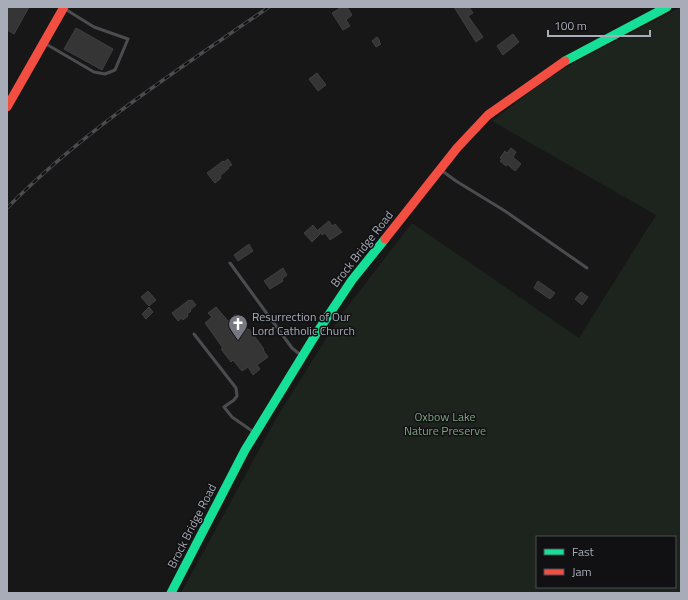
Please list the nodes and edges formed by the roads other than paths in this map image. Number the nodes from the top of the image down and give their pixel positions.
1 (667, 7) edge
2 (64, 8) edge
3 (44, 43) junction
4 (7, 107) edge
5 (440, 169) junction
6 (230, 263) dead end
7 (587, 268) dead end
8 (194, 334) dead end
9 (302, 356) junction
10 (255, 433) junction
11 (171, 593) edge

1 - 5 street, Brock Bridge Road
2 - 3 street
2 - 3 lane
3 - 4 street
5 - 7 lane
5 - 9 street, Brock Bridge Road
6 - 9 lane
8 - 10 lane
9 - 10 street, Brock Bridge Road
10 - 11 street, Brock Bridge Road

